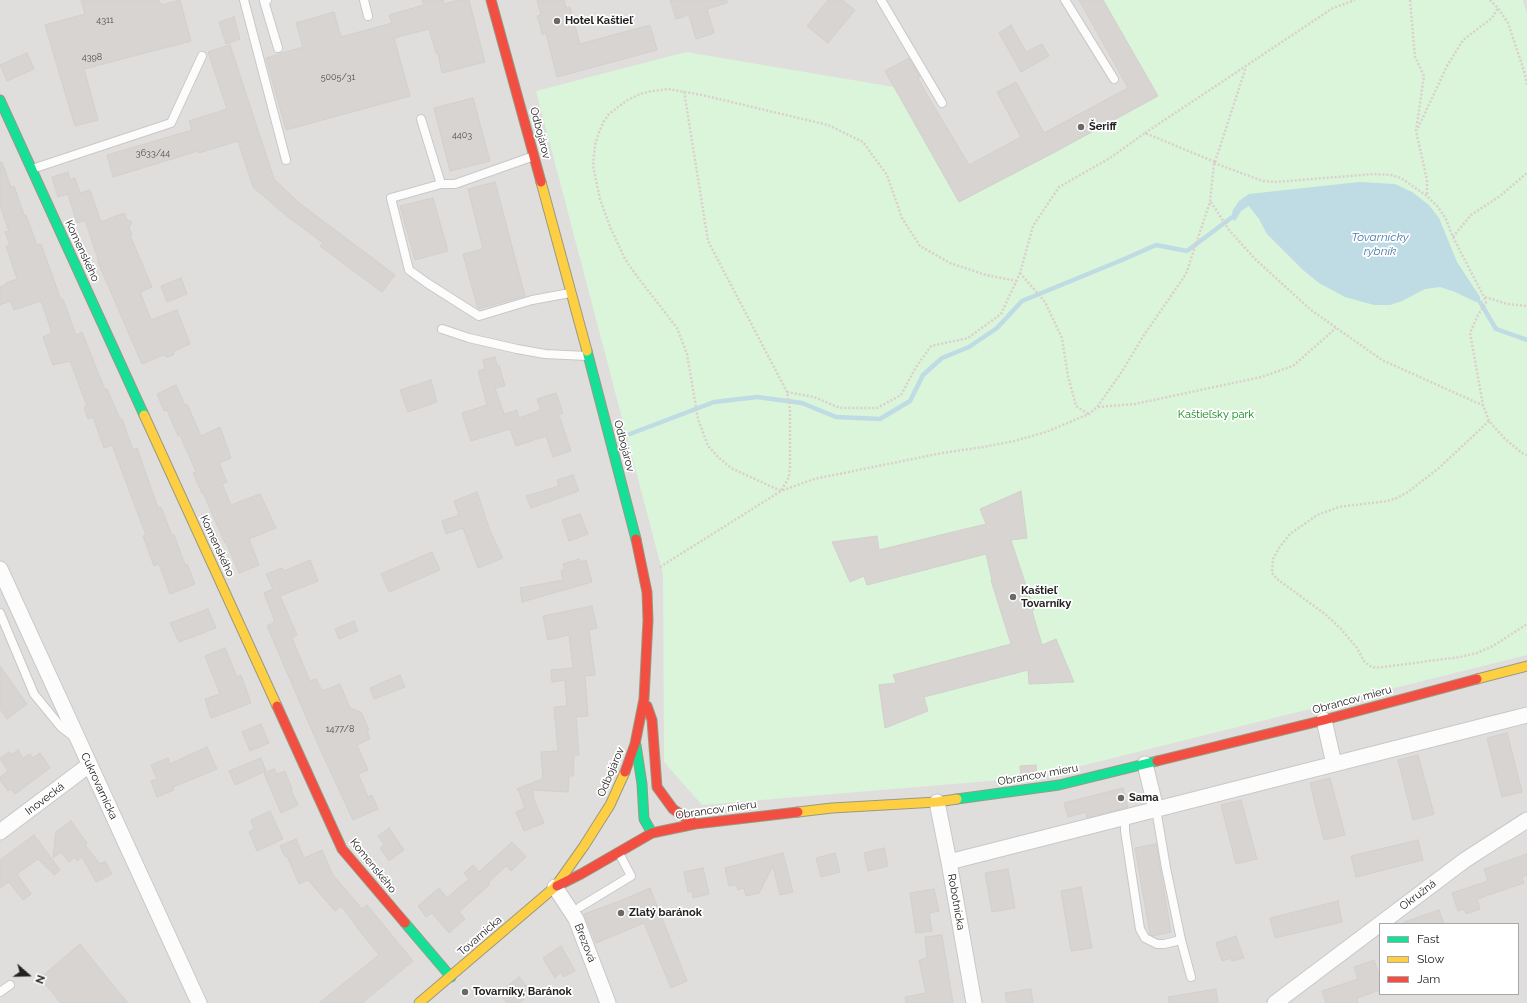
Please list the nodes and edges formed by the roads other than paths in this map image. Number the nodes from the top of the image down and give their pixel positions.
1 (244, 0) edge
2 (267, 0) edge
3 (364, 0) edge
4 (491, 0) edge
5 (881, 0) edge
6 (1065, 0) edge
7 (368, 16) dead end
8 (278, 48) dead end
9 (202, 56) dead end
10 (1114, 79) dead end
11 (0, 100) edge
12 (942, 103) dead end
13 (421, 119) dead end
14 (534, 156) junction
15 (286, 160) dead end
16 (32, 169) junction
17 (441, 184) junction
18 (571, 292) junction
19 (442, 329) dead end
20 (588, 356) junction
21 (0, 569) edge
22 (0, 613) edge
23 (1527, 666) edge
24 (644, 699) junction
25 (1527, 715) edge
26 (1324, 720) junction
27 (78, 740) junction
28 (635, 744) junction
29 (1145, 764) junction
30 (1334, 764) junction
31 (90, 765) junction
32 (937, 802) junction
33 (1156, 809) junction
34 (1125, 817) junction
35 (1527, 820) edge
36 (694, 824) junction
37 (0, 832) edge
38 (652, 833) junction
39 (618, 853) junction
40 (949, 862) junction
41 (555, 887) junction
42 (580, 907) dead end
43 (1381, 923) edge
44 (1379, 925) edge
45 (1181, 940) junction
46 (451, 977) junction
47 (1191, 977) dead end
48 (10, 985) dead end
49 (0, 992) edge
50 (199, 1003) edge
51 (419, 1003) edge
52 (608, 1003) edge
53 (974, 1003) edge
54 (1275, 1003) edge

1 - 15 lane
2 - 8 lane
3 - 7 lane
4 - 14 street, Odbojárov
5 - 12 lane
6 - 10 lane
9 - 16 lane
11 - 16 street, Komenského
13 - 17 lane
14 - 17 lane
14 - 18 street, Odbojárov
16 - 46 street, Komenského
17 - 18 lane
18 - 20 street, Odbojárov
19 - 20 lane
20 - 24 street, Odbojárov
21 - 27 street, Cukrovarnícka
22 - 27 lane
23 - 26 street, Obrancov mieru
24 - 28 street, Odbojárov
24 - 36 street
25 - 30 street
26 - 29 street, Obrancov mieru
26 - 30 street
27 - 31 street, Cukrovarnícka
28 - 38 street
28 - 41 street, Odbojárov
29 - 32 street, Obrancov mieru
29 - 33 street
30 - 33 street
31 - 37 street, Inovecká
31 - 50 street, Cukrovarnícka
32 - 36 street, Obrancov mieru
32 - 40 street, Robotnícka
33 - 34 street
33 - 45 lane
34 - 40 street
34 - 45 lane
35 - 43 street, Okružná
36 - 38 street, Obrancov mieru
38 - 39 street, Obrancov mieru
39 - 41 street, Obrancov mieru
39 - 42 lane
40 - 53 street, Robotnícka
41 - 46 street, Tovarnícka
41 - 52 street, Brezová
44 - 54 street, Okružná
45 - 47 lane
46 - 51 street, Tovarnícka
48 - 49 lane

